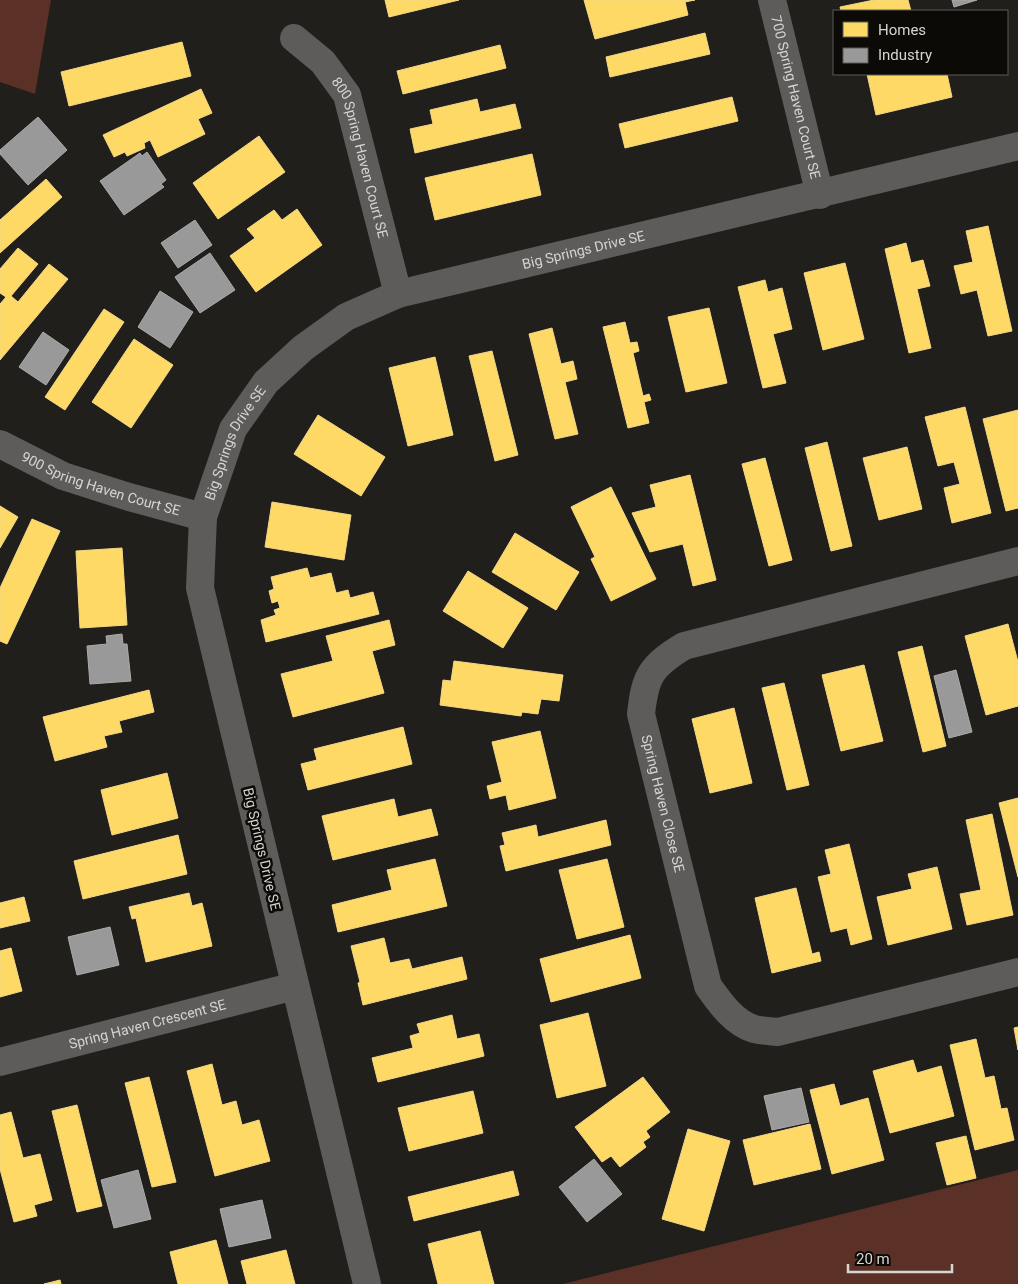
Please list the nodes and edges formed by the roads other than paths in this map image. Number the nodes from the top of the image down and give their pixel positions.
1 (772, 0) edge
2 (294, 38) dead end
3 (1018, 146) edge
4 (820, 195) junction
5 (398, 294) junction
6 (0, 444) edge
7 (203, 517) junction
8 (1018, 561) edge
9 (1018, 972) edge
10 (295, 986) junction
11 (0, 1062) edge
12 (367, 1284) edge

1 - 4 street, 700 Spring Haven Court SE
2 - 5 street, 800 Spring Haven Court SE
3 - 4 street, Big Springs Drive SE
4 - 5 street, Big Springs Drive SE
5 - 7 street, Big Springs Drive SE
6 - 7 street, 900 Spring Haven Court SE
7 - 10 street, Big Springs Drive SE
8 - 9 street, Spring Haven Close SE
10 - 11 street, Spring Haven Crescent SE
10 - 12 street, Big Springs Drive SE

